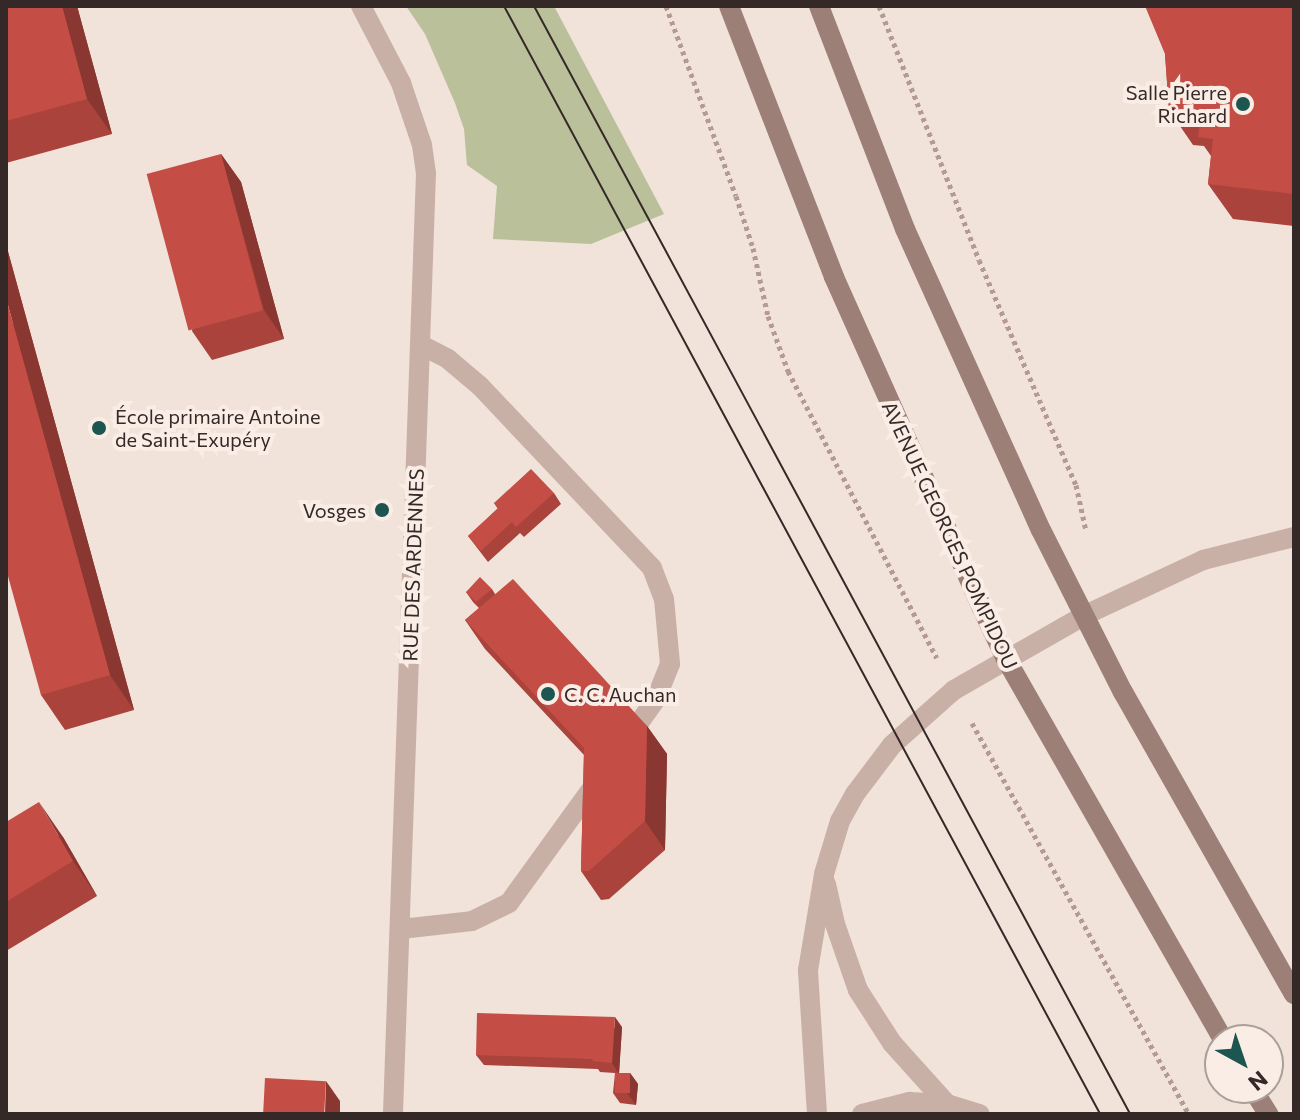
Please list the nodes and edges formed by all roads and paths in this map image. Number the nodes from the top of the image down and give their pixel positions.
1 (353, 6) edge
2 (361, 6) edge
3 (666, 6) edge
4 (729, 6) edge
5 (819, 6) edge
6 (879, 6) edge
7 (371, 27) junction
8 (421, 345) junction
9 (1294, 537) edge
10 (1087, 545) dead end
11 (1083, 616) junction
12 (1006, 659) junction
13 (954, 690) junction
14 (824, 874) junction
15 (401, 929) junction
16 (1294, 994) edge
17 (1214, 1024) edge
18 (947, 1104) junction
19 (393, 1114) edge
20 (817, 1114) edge
21 (862, 1114) edge
22 (980, 1114) edge
23 (1189, 1114) edge

1 - 7 street, RUE DES ARDENNES
2 - 7 street, RUE DES ARDENNES
3 - 13 path
4 - 12 main road, AVENUE GEORGES POMPIDOU
5 - 11 main road
6 - 10 path
7 - 8 street, RUE DES ARDENNES
8 - 15 street, RUE DES ARDENNES
8 - 15 street
9 - 11 street
11 - 12 street
11 - 16 main road
12 - 13 street
12 - 17 main road, AVENUE GEORGES POMPIDOU
13 - 14 street
13 - 23 path
14 - 18 street
14 - 20 street
15 - 19 street, RUE DES ARDENNES
18 - 21 street
18 - 22 street

